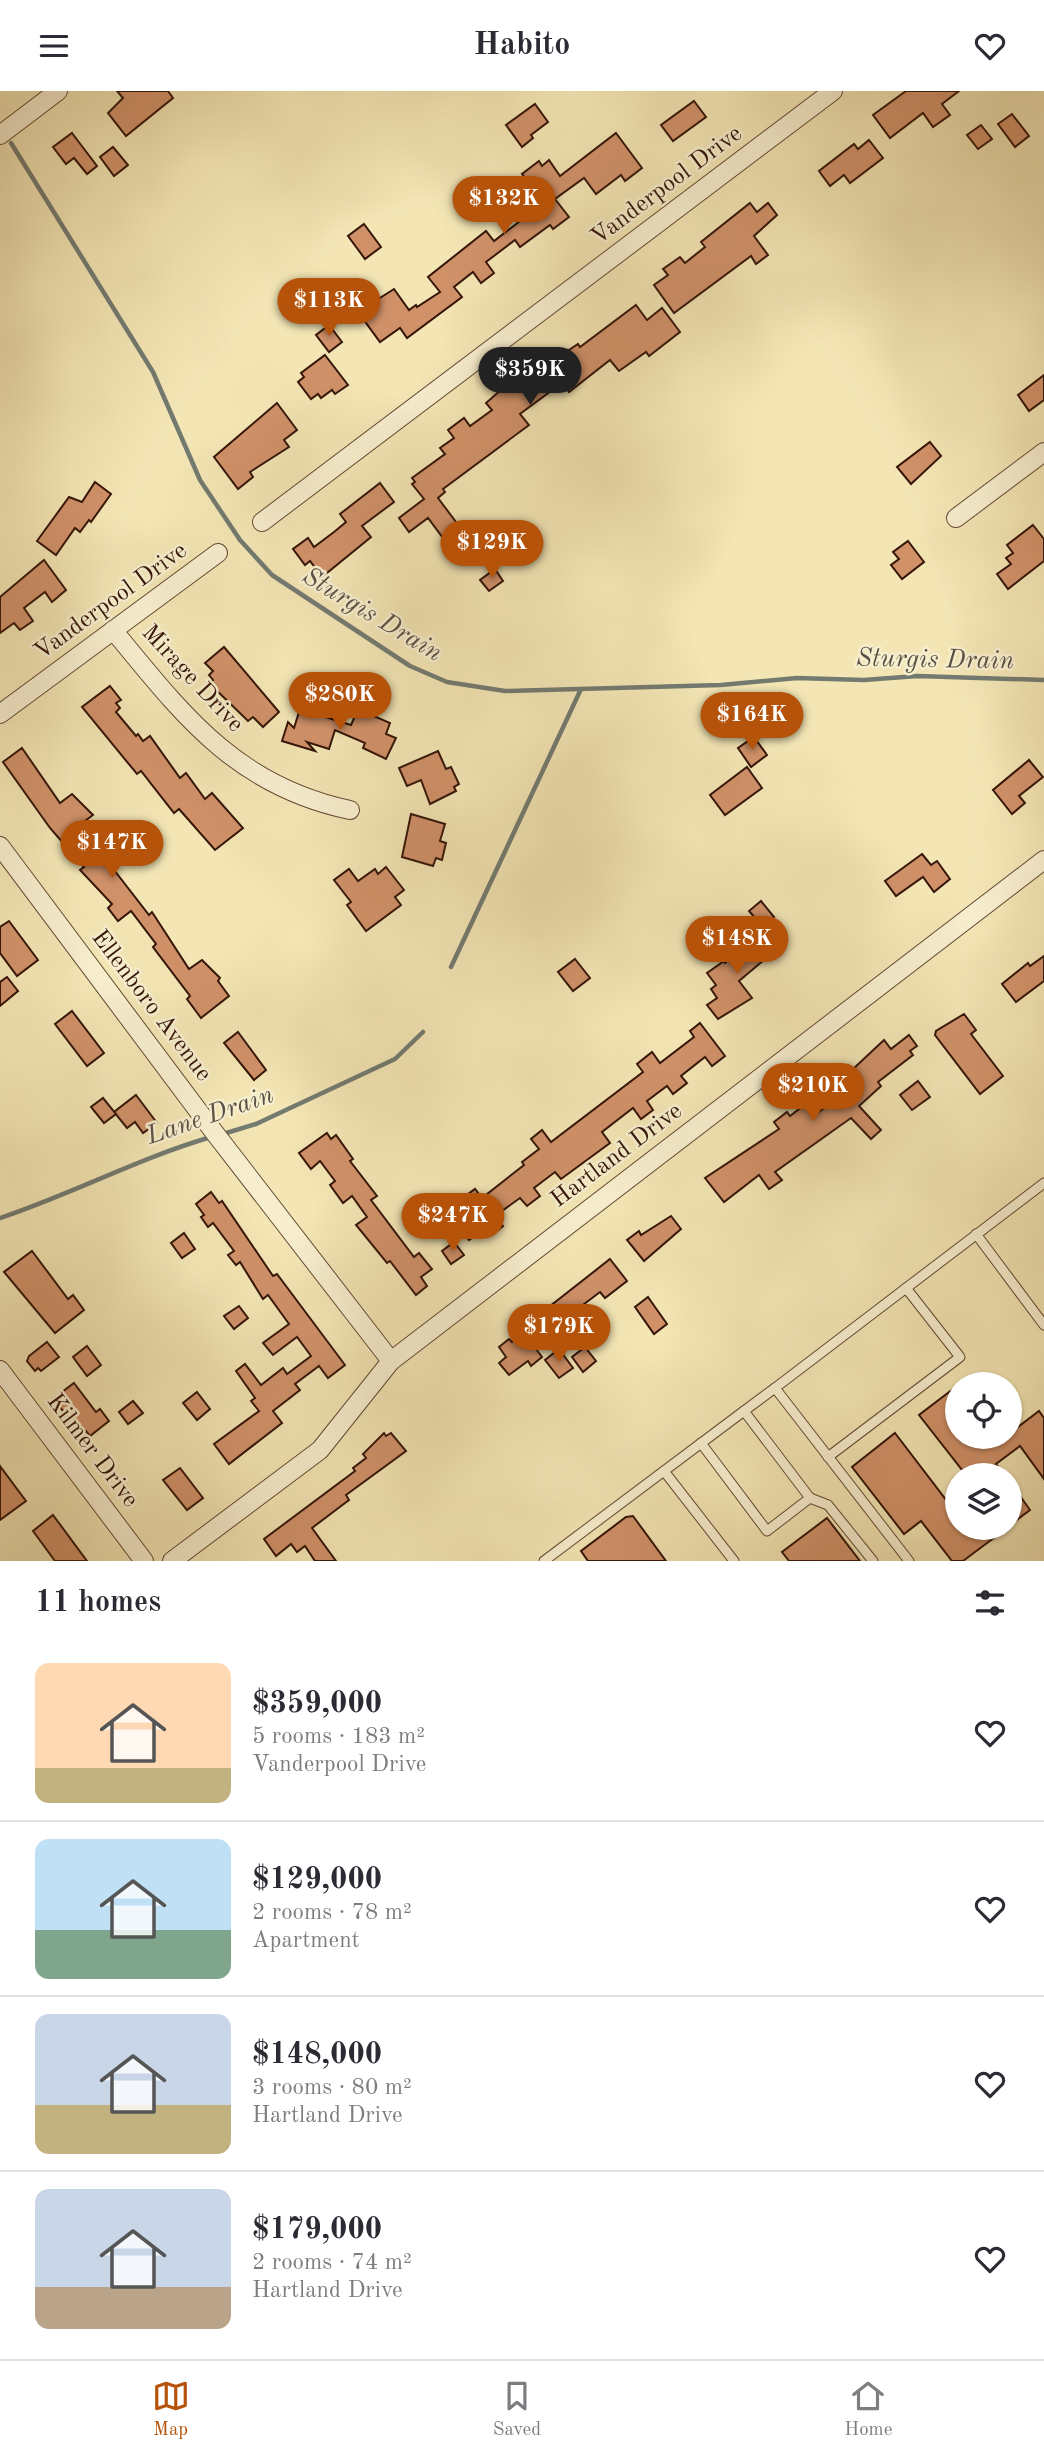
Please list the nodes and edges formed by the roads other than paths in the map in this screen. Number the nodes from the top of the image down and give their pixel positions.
1 (58, 91) edge
2 (833, 91) edge
3 (0, 135) edge
4 (1044, 452) edge
5 (956, 518) dead end
6 (262, 522) dead end
7 (218, 553) dead end
8 (114, 630) junction
9 (0, 715) edge
10 (350, 810) dead end
11 (0, 846) edge
12 (1044, 860) edge
13 (1044, 1182) edge
14 (976, 1234) junction
15 (906, 1288) junction
16 (1044, 1325) edge
17 (391, 1361) junction
18 (0, 1370) edge
19 (775, 1388) junction
20 (744, 1411) junction
21 (701, 1443) junction
22 (828, 1457) junction
23 (664, 1471) junction
24 (810, 1498) junction
25 (547, 1560) edge
26 (144, 1561) edge
27 (172, 1561) edge
28 (734, 1561) edge
29 (873, 1561) edge
30 (909, 1561) edge

1 - 3 street
2 - 6 street, Vanderpool Drive
4 - 5 street
7 - 8 street, Vanderpool Drive
8 - 9 street, Vanderpool Drive
8 - 10 street, Mirage Drive
11 - 17 street, Ellenboro Avenue
12 - 17 street, Hartland Drive
13 - 14 lane
14 - 15 lane
14 - 16 lane
15 - 19 lane
15 - 22 lane
17 - 27 street, Hartland Drive
18 - 26 street, Kilmer Drive
19 - 20 lane
19 - 22 lane
20 - 21 lane
20 - 24 lane
21 - 23 lane
21 - 24 lane
22 - 30 lane
23 - 25 lane
23 - 28 lane
24 - 29 lane

